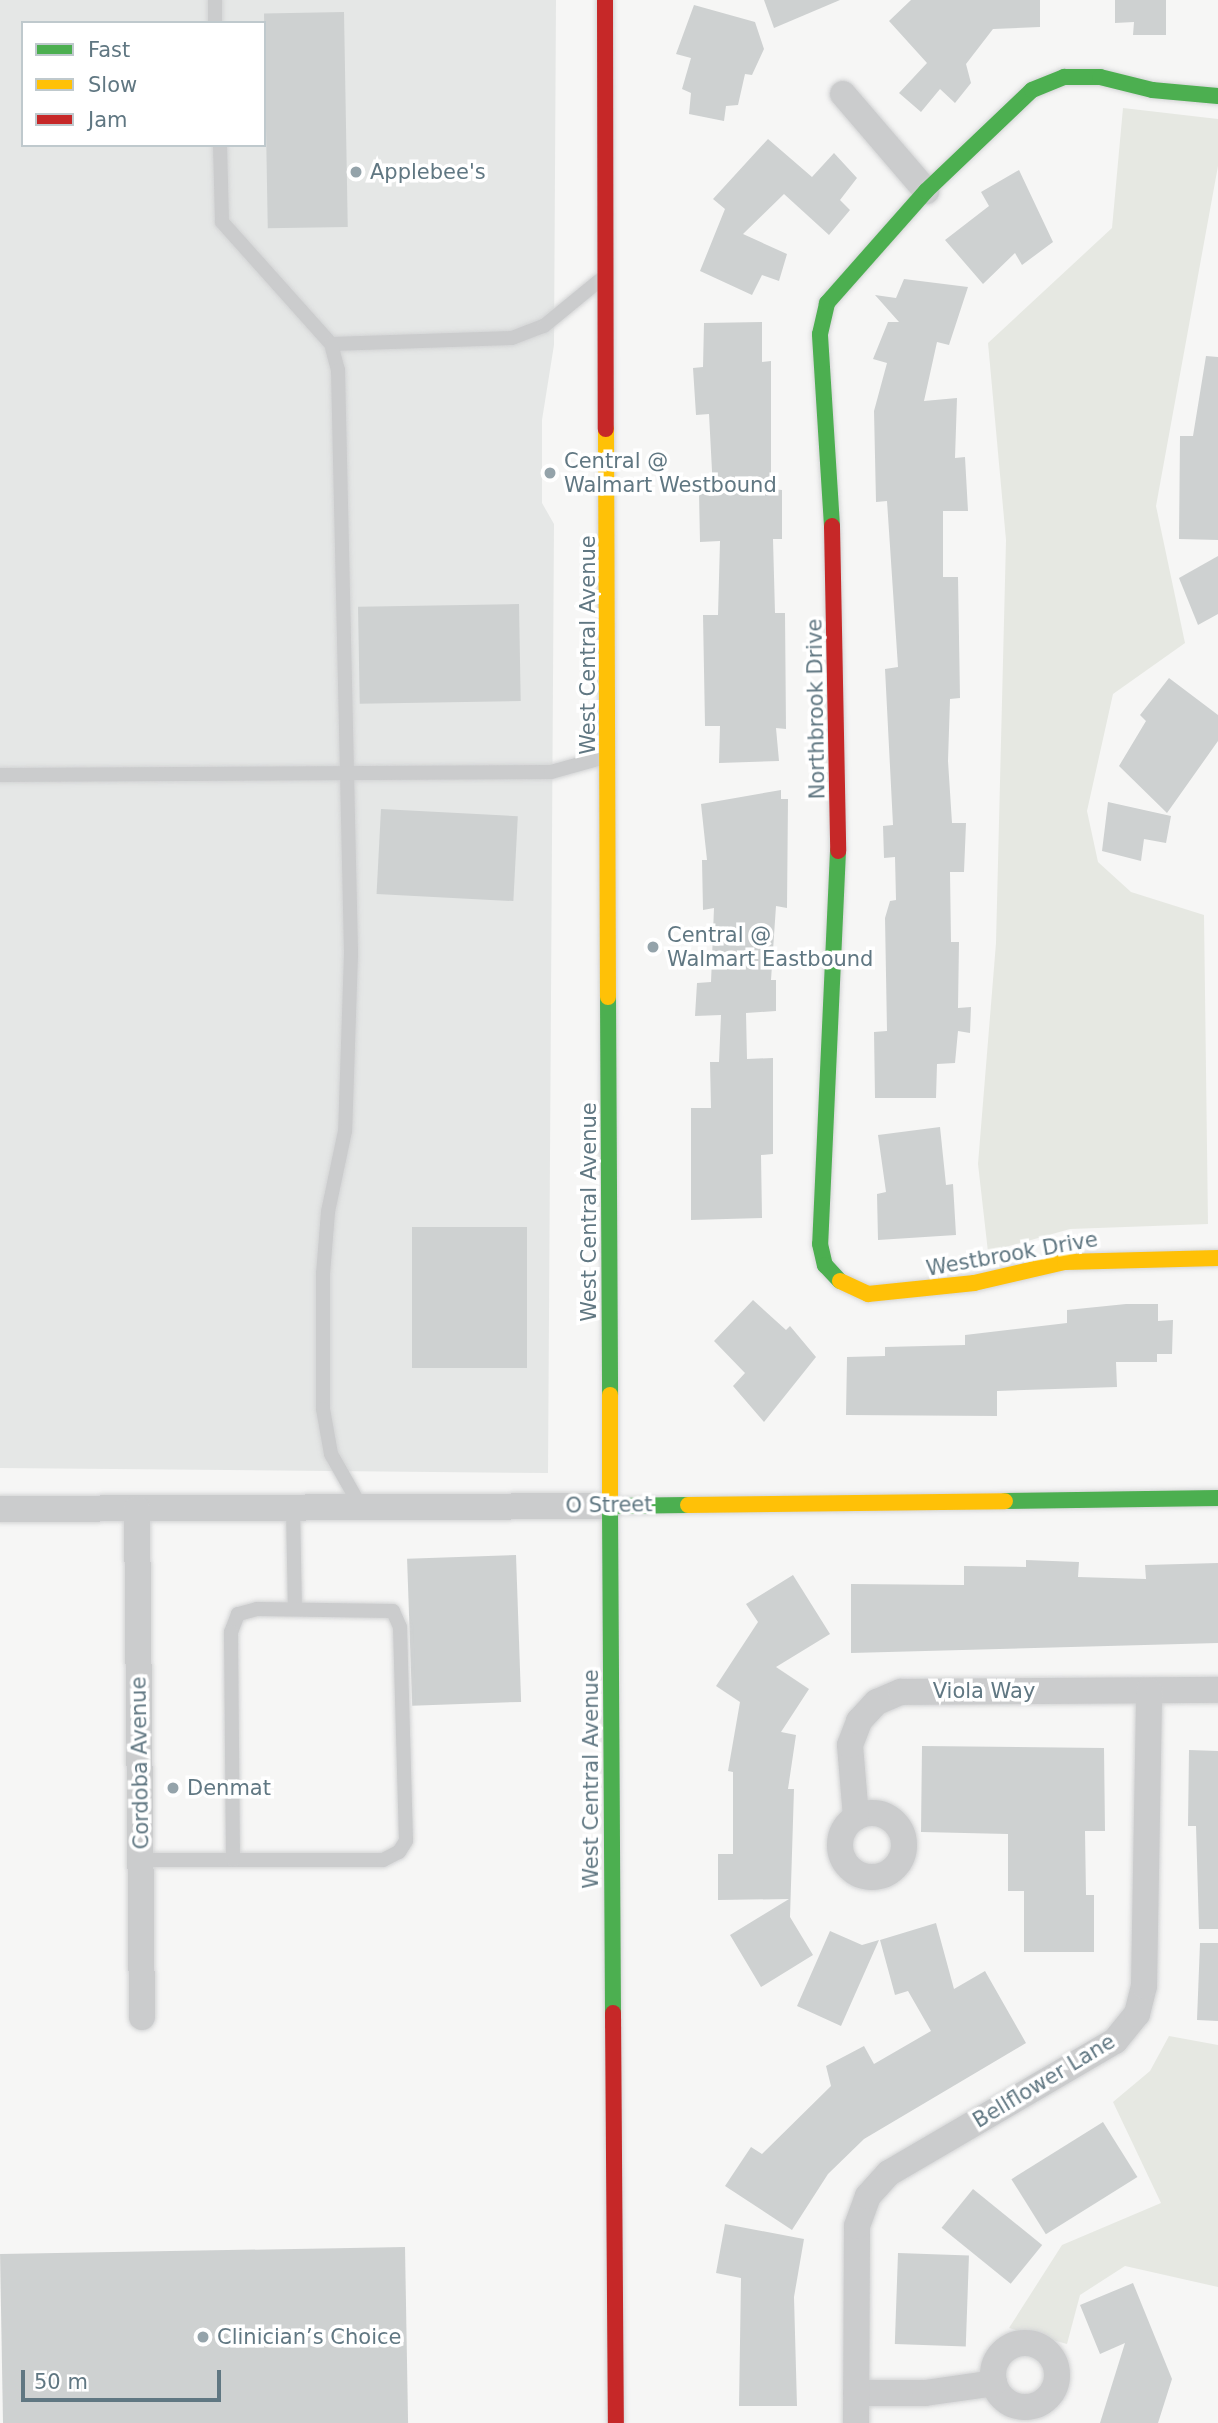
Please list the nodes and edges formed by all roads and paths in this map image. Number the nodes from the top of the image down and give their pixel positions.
1 (215, 0) edge
2 (605, 0) edge
3 (215, 21) edge
4 (843, 94) dead end
5 (1218, 96) edge
6 (219, 147) edge
7 (926, 191) junction
8 (606, 274) junction
9 (331, 344) junction
10 (610, 755) junction
11 (0, 775) edge
12 (347, 775) junction
13 (1218, 1258) edge
14 (824, 1265) joint
15 (1218, 1498) edge
16 (610, 1506) junction
17 (361, 1507) junction
18 (293, 1508) junction
19 (0, 1509) edge
20 (137, 1509) junction
21 (295, 1609) junction
22 (1149, 1690) junction
23 (1218, 1690) edge
24 (856, 1817) dead end
25 (141, 1860) junction
26 (233, 1860) junction
27 (142, 2017) dead end
28 (994, 2383) dead end
29 (856, 2393) junction
30 (616, 2423) edge
31 (856, 2423) edge

1 - 3 lane
2 - 8 street, West Central Avenue
4 - 7 street
5 - 7 street, Northbrook Drive
6 - 9 lane
7 - 14 street, Northbrook Drive
8 - 9 lane
8 - 10 street, West Central Avenue
9 - 12 lane
10 - 12 lane
10 - 16 street, West Central Avenue
11 - 12 lane
12 - 17 lane
13 - 14 street, Westbrook Drive
15 - 16 street, O Street
16 - 17 street, O Street
16 - 30 street, West Central Avenue
17 - 18 street, O Street
18 - 20 street, O Street
18 - 21 lane
19 - 20 street, O Street
20 - 25 street, Cordoba Avenue
21 - 26 lane
21 - 26 lane
22 - 23 street, Viola Way
22 - 24 street, Viola Way
22 - 29 street, Bellflower Lane
25 - 26 lane
25 - 27 street, Cordoba Avenue
28 - 29 street
29 - 31 street, Bellflower Lane

